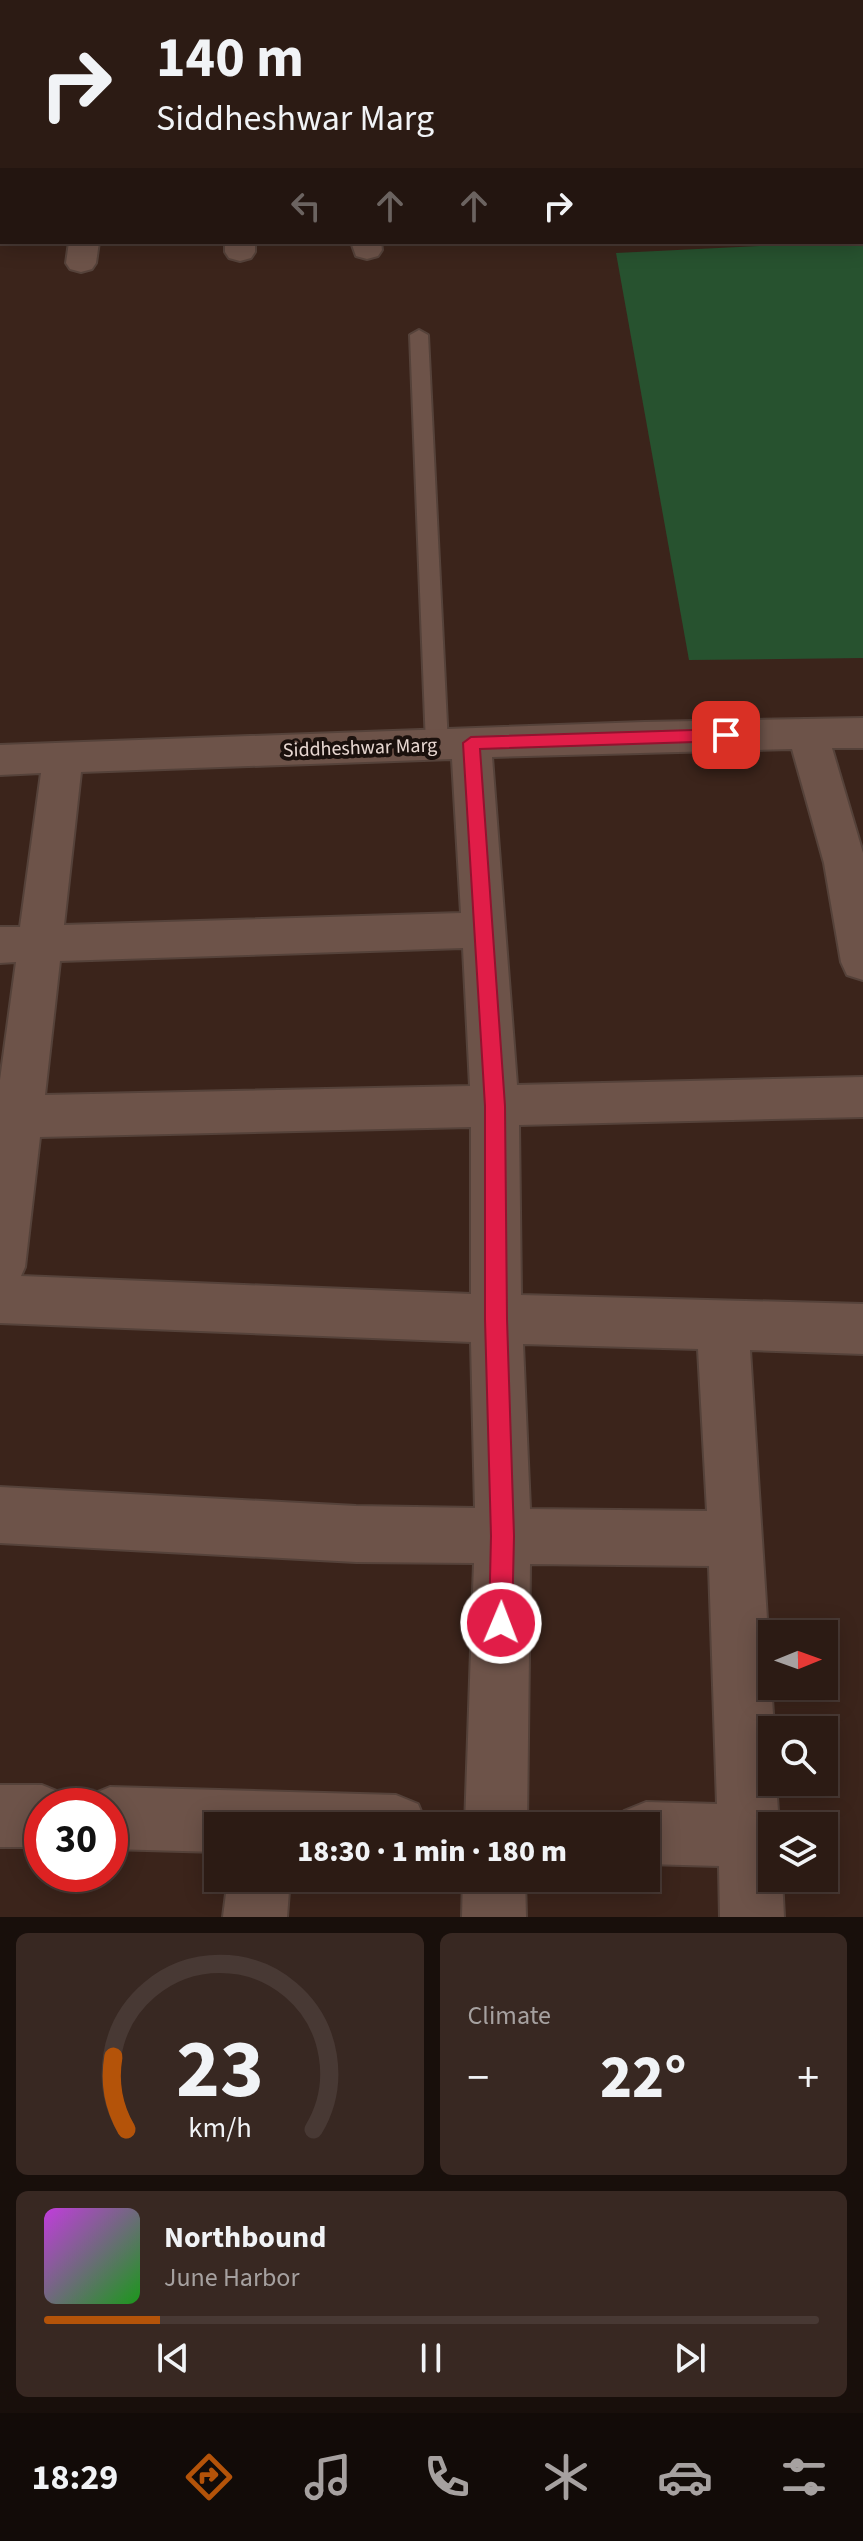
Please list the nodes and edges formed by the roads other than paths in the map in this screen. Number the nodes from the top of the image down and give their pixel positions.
1 (419, 335) dead end
2 (863, 733) edge
3 (808, 734) junction
4 (454, 744) junction
5 (63, 758) junction
6 (0, 760) edge
7 (485, 930) junction
8 (20, 943) edge
9 (863, 962) edge
10 (863, 1097) edge
11 (495, 1106) junction
12 (9, 1117) edge
13 (0, 1267) edge
14 (0, 1299) edge
15 (496, 1319) junction
16 (722, 1326) junction
17 (863, 1329) edge
18 (0, 1515) edge
19 (503, 1536) junction
20 (736, 1539) junction
21 (496, 1812) edge
22 (0, 1816) edge
23 (24, 1816) edge
24 (128, 1821) edge
25 (204, 1833) edge
26 (660, 1833) edge
27 (749, 1836) junction
28 (257, 1892) edge
29 (494, 1892) edge
30 (255, 1917) edge
31 (494, 1917) edge
32 (752, 1917) edge

1 - 4 lane
2 - 3 street, Siddheshwar Marg
3 - 4 street, Siddheshwar Marg
3 - 9 street
4 - 5 street, Siddheshwar Marg
4 - 7 street
5 - 6 street, Siddheshwar Marg
5 - 8 street
7 - 8 street
7 - 11 street
8 - 12 street
10 - 11 street
11 - 12 street
11 - 15 street
12 - 13 street
14 - 15 street
15 - 16 street
15 - 19 street
16 - 17 street
16 - 20 street
18 - 19 street
19 - 20 street
19 - 21 street
20 - 27 street
22 - 23 street
24 - 25 street
26 - 27 street
27 - 32 street
28 - 30 street
29 - 31 street

